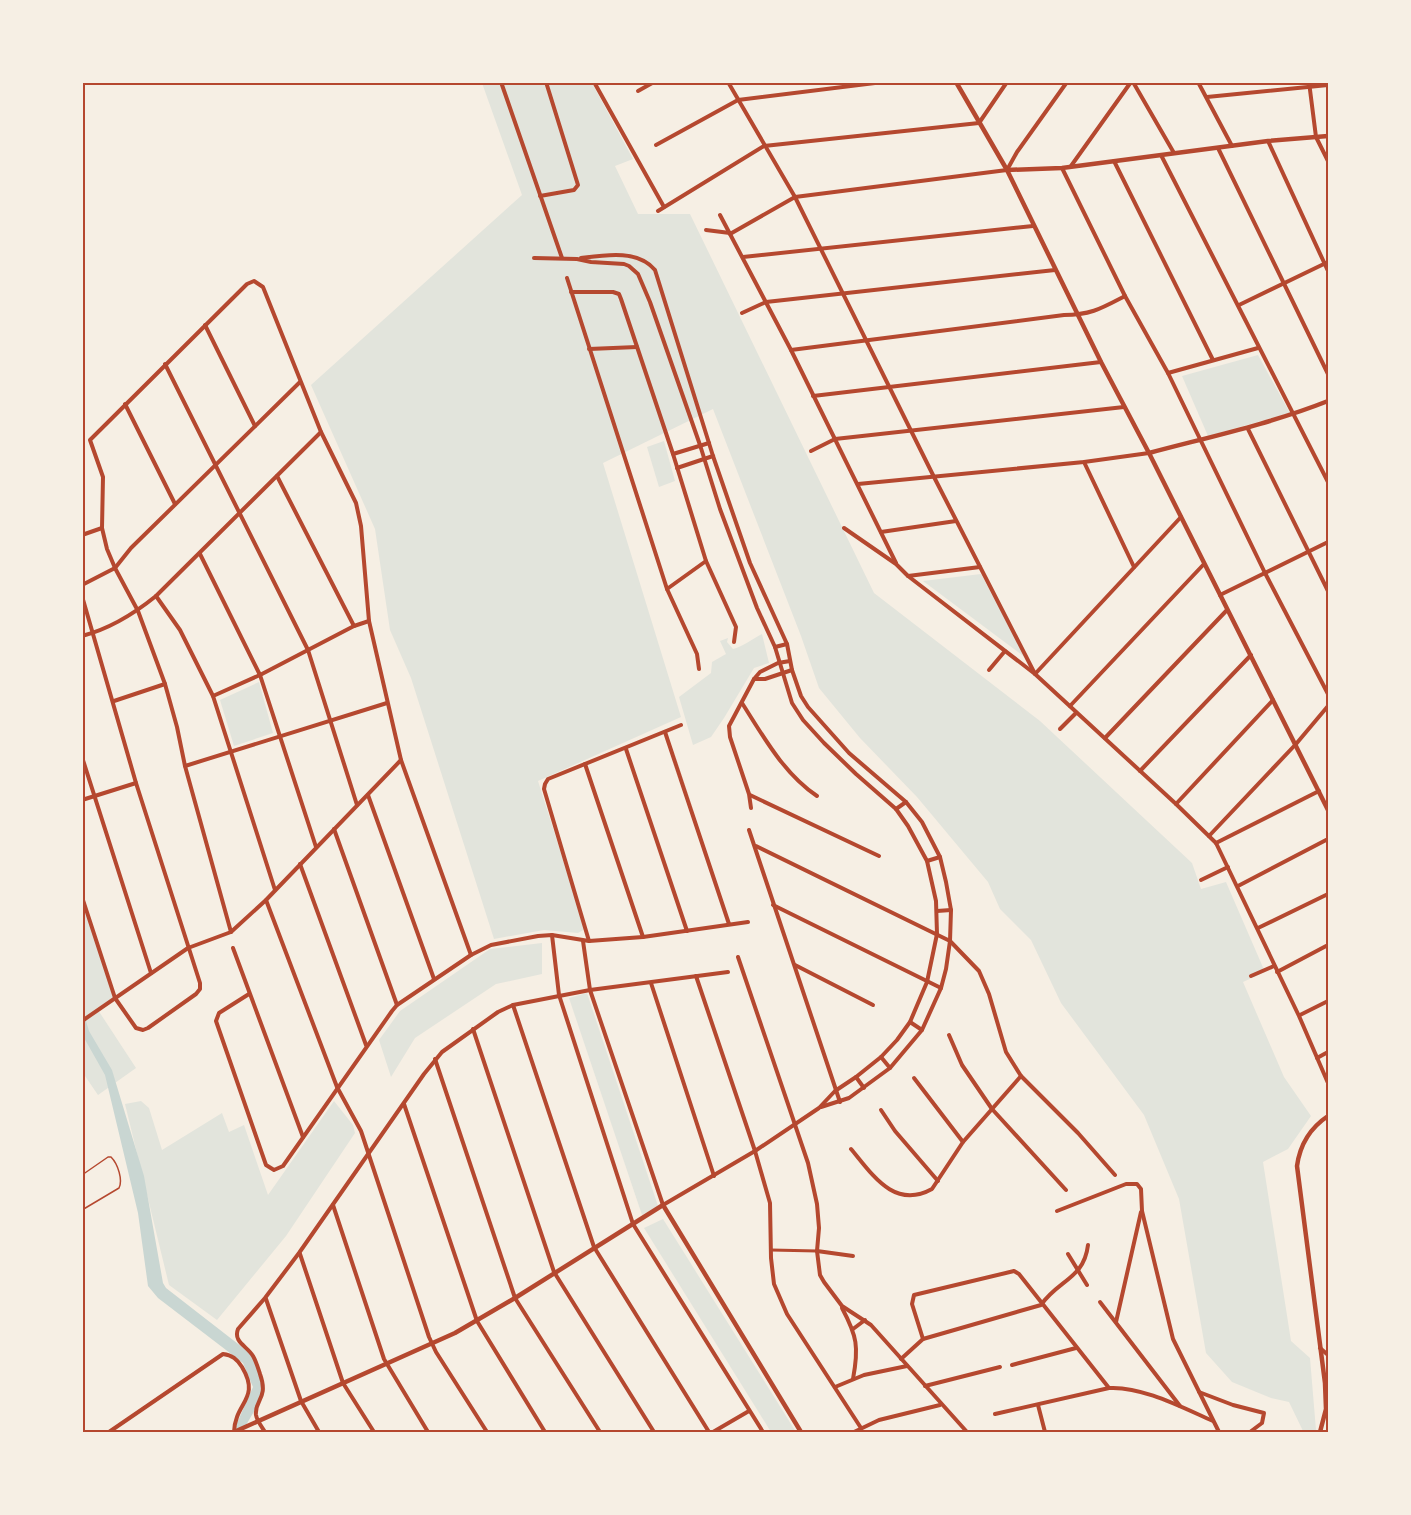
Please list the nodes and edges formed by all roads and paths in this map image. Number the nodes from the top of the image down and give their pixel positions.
1 (501, 82) edge
2 (546, 82) edge
3 (594, 82) edge
4 (654, 82) edge
5 (728, 82) edge
6 (883, 82) edge
7 (956, 82) edge
8 (1007, 82) edge
9 (1067, 82) edge
10 (1132, 82) edge
11 (1198, 82) edge
12 (1309, 85) edge
13 (1329, 85) edge
14 (638, 91) dead end
15 (1208, 97) junction
16 (738, 99) junction
17 (979, 123) junction
18 (1329, 136) edge
19 (1316, 137) junction
20 (1268, 141) junction
21 (656, 146) dead end
22 (1232, 146) junction
23 (764, 147) junction
24 (1218, 148) junction
25 (1174, 153) junction
26 (1161, 155) junction
27 (1114, 161) junction
28 (1329, 161) edge
29 (1071, 166) junction
30 (1062, 168) junction
31 (1007, 170) junction
32 (540, 196) junction
33 (795, 197) junction
34 (664, 207) junction
35 (658, 211) dead end
36 (720, 215) dead end
37 (1033, 226) junction
38 (706, 230) dead end
39 (730, 234) junction
40 (820, 249) junction
41 (743, 257) junction
42 (534, 258) dead end
43 (562, 258) junction
44 (577, 259) junction
45 (1327, 262) edge
46 (1055, 270) junction
47 (1329, 271) edge
48 (567, 278) dead end
49 (1283, 283) junction
50 (572, 292) junction
51 (844, 294) junction
52 (1125, 296) junction
53 (766, 302) junction
54 (1239, 305) junction
55 (742, 313) dead end
56 (1078, 315) junction
57 (205, 325) junction
58 (866, 340) junction
59 (637, 347) junction
60 (1258, 348) junction
61 (589, 349) junction
62 (791, 350) junction
63 (1213, 360) junction
64 (1101, 362) junction
65 (165, 364) junction
66 (1168, 373) junction
67 (1329, 374) edge
68 (300, 382) junction
69 (889, 386) junction
70 (813, 396) junction
71 (1329, 401) edge
72 (125, 404) junction
73 (1124, 407) junction
74 (1294, 415) junction
75 (255, 426) junction
76 (1248, 429) junction
77 (910, 431) junction
78 (321, 432) junction
79 (835, 439) junction
80 (1200, 439) junction
81 (710, 443) junction
82 (700, 445) junction
83 (811, 451) dead end
84 (1149, 453) junction
85 (673, 454) junction
86 (713, 456) junction
87 (705, 458) junction
88 (1084, 462) junction
89 (215, 465) junction
90 (677, 468) junction
91 (277, 476) junction
92 (934, 477) junction
93 (1329, 482) edge
94 (858, 484) junction
95 (175, 504) junction
96 (730, 506) junction
97 (720, 509) junction
98 (240, 514) junction
99 (1180, 517) junction
100 (956, 521) junction
101 (102, 528) junction
102 (844, 528) dead end
103 (881, 532) junction
104 (82, 535) edge
105 (1329, 542) edge
106 (1309, 551) junction
107 (200, 554) junction
108 (706, 561) junction
109 (896, 564) junction
110 (1204, 564) junction
111 (980, 567) junction
112 (1134, 567) junction
113 (115, 568) junction
114 (1265, 573) junction
115 (908, 576) junction
116 (82, 585) edge
117 (667, 589) junction
118 (1329, 591) edge
119 (1219, 595) junction
120 (82, 596) edge
121 (156, 596) junction
122 (1227, 610) junction
123 (138, 611) junction
124 (369, 621) junction
125 (354, 626) junction
126 (94, 633) junction
127 (82, 636) edge
128 (734, 642) dead end
129 (787, 644) junction
130 (775, 647) junction
131 (308, 651) junction
132 (1005, 651) junction
133 (1251, 656) junction
134 (790, 661) junction
135 (778, 663) junction
136 (699, 669) dead end
137 (792, 670) junction
138 (989, 670) dead end
139 (781, 673) junction
140 (1035, 674) junction
141 (260, 675) junction
142 (753, 679) junction
143 (165, 684) junction
144 (1329, 694) edge
145 (213, 696) junction
146 (1274, 699) junction
147 (114, 701) junction
148 (387, 703) junction
149 (742, 703) junction
150 (1070, 706) junction
151 (1329, 706) edge
152 (1076, 713) junction
153 (331, 722) junction
154 (681, 725) dead end
155 (1060, 729) dead end
156 (665, 732) junction
157 (281, 737) junction
158 (1106, 738) junction
159 (1296, 744) junction
160 (626, 749) junction
161 (230, 751) junction
162 (82, 757) edge
163 (401, 759) junction
164 (585, 764) junction
165 (185, 766) junction
166 (1140, 771) junction
167 (136, 783) junction
168 (1319, 791) junction
169 (749, 794) junction
170 (368, 795) junction
171 (95, 796) junction
172 (817, 796) dead end
173 (82, 800) edge
174 (906, 802) junction
175 (1176, 804) junction
176 (357, 806) junction
177 (751, 808) dead end
178 (896, 809) junction
179 (1329, 810) edge
180 (334, 829) junction
181 (749, 830) dead end
182 (1209, 837) junction
183 (1329, 839) edge
184 (1216, 843) junction
185 (756, 846) junction
186 (316, 847) junction
187 (879, 856) dead end
188 (940, 857) junction
189 (927, 861) junction
190 (300, 864) junction
191 (1228, 867) junction
192 (1201, 880) dead end
193 (1238, 886) junction
194 (275, 890) junction
195 (1329, 894) edge
196 (82, 897) edge
197 (266, 900) junction
198 (773, 905) junction
199 (951, 910) junction
200 (937, 911) junction
201 (748, 922) dead end
202 (729, 924) junction
203 (1258, 928) junction
204 (687, 931) junction
205 (231, 932) junction
206 (937, 934) junction
207 (552, 935) junction
208 (643, 937) junction
209 (583, 941) junction
210 (589, 941) junction
211 (950, 941) junction
212 (1329, 945) edge
213 (188, 948) junction
214 (232, 948) dead end
215 (471, 955) junction
216 (738, 957) dead end
217 (794, 965) junction
218 (1274, 966) junction
219 (728, 972) dead end
220 (1277, 972) junction
221 (151, 973) junction
222 (696, 976) junction
223 (1251, 976) dead end
224 (434, 979) junction
225 (927, 982) junction
226 (651, 983) junction
227 (941, 988) junction
228 (590, 990) junction
229 (249, 994) junction
230 (559, 995) junction
231 (115, 998) junction
232 (1329, 1001) edge
233 (398, 1005) junction
234 (513, 1005) junction
235 (873, 1005) dead end
236 (1299, 1016) junction
237 (82, 1021) edge
238 (910, 1022) junction
239 (473, 1029) junction
240 (922, 1030) junction
241 (949, 1035) dead end
242 (366, 1046) junction
243 (1329, 1052) edge
244 (881, 1057) junction
245 (1317, 1058) junction
246 (435, 1059) junction
247 (890, 1068) junction
248 (1021, 1076) junction
249 (856, 1077) junction
250 (914, 1078) dead end
251 (1329, 1083) edge
252 (337, 1087) junction
253 (864, 1088) junction
254 (835, 1091) junction
255 (840, 1102) junction
256 (404, 1103) junction
257 (819, 1108) junction
258 (992, 1109) junction
259 (882, 1110) dead end
260 (1329, 1116) edge
261 (793, 1124) junction
262 (303, 1137) junction
263 (963, 1142) junction
264 (851, 1149) dead end
265 (755, 1151) junction
266 (368, 1155) junction
267 (82, 1175) edge
268 (1114, 1175) dead end
269 (714, 1176) junction
270 (938, 1181) junction
271 (1066, 1190) dead end
272 (333, 1204) junction
273 (663, 1205) junction
274 (82, 1210) edge
275 (1142, 1211) junction
276 (1057, 1212) dead end
277 (633, 1224) junction
278 (1088, 1245) dead end
279 (594, 1247) junction
280 (771, 1250) junction
281 (817, 1251) junction
282 (299, 1253) junction
283 (1068, 1254) dead end
284 (852, 1256) dead end
285 (555, 1272) junction
286 (1078, 1272) junction
287 (1087, 1285) dead end
288 (266, 1298) junction
289 (515, 1298) junction
290 (1100, 1302) dead end
291 (1041, 1305) junction
292 (842, 1306) junction
293 (865, 1320) junction
294 (477, 1321) junction
295 (1116, 1323) junction
296 (853, 1329) junction
297 (923, 1339) junction
298 (432, 1344) junction
299 (1076, 1348) junction
300 (1320, 1348) junction
301 (1329, 1355) edge
302 (901, 1359) junction
303 (386, 1365) junction
304 (1012, 1365) dead end
305 (907, 1366) junction
306 (1000, 1367) dead end
307 (853, 1379) junction
308 (343, 1383) junction
309 (925, 1386) junction
310 (835, 1387) junction
311 (1109, 1388) junction
312 (1198, 1392) junction
313 (301, 1401) junction
314 (941, 1405) junction
315 (1038, 1405) junction
316 (1180, 1407) junction
317 (749, 1412) junction
318 (995, 1414) dead end
319 (258, 1422) junction
320 (1213, 1422) junction
321 (861, 1428) junction
322 (109, 1432) edge
323 (234, 1432) edge
324 (265, 1432) edge
325 (319, 1432) edge
326 (374, 1432) edge
327 (428, 1432) edge
328 (487, 1432) edge
329 (546, 1432) edge
330 (600, 1432) edge
331 (654, 1432) edge
332 (711, 1432) edge
333 (763, 1432) edge
334 (801, 1432) edge
335 (854, 1432) edge
336 (967, 1432) edge
337 (1045, 1432) edge
338 (1219, 1432) edge
339 (1250, 1432) edge
340 (1320, 1432) edge

1 - 32 street
2 - 32 street
3 - 34 street
4 - 14 street
5 - 16 street
6 - 16 street
7 - 17 street
8 - 17 street
9 - 31 street
10 - 25 street
10 - 29 street
11 - 15 street
12 - 13 street
12 - 15 street
12 - 19 street
15 - 22 street
16 - 21 street
16 - 23 street
17 - 23 street
17 - 31 street
18 - 19 street
19 - 20 street
19 - 28 street
20 - 22 street
20 - 45 street
22 - 24 street
23 - 33 street
23 - 34 street
24 - 25 street
24 - 49 street
25 - 26 street
26 - 27 street
26 - 54 street
27 - 29 street
27 - 63 street
29 - 30 street
30 - 31 street
30 - 52 street
31 - 33 street
31 - 37 street
32 - 43 street
33 - 39 street
33 - 40 street
34 - 35 street
36 - 39 street
37 - 40 street
37 - 46 street
38 - 39 street
39 - 41 street
40 - 41 street
40 - 51 street
41 - 53 street
42 - 43 street
43 - 44 street
44 - 81 street
44 - 82 street
45 - 47 street
45 - 49 street
46 - 51 street
46 - 56 street
48 - 50 street
49 - 54 street
49 - 67 street
50 - 59 street
50 - 61 street
51 - 53 street
51 - 58 street
52 - 56 street
52 - 66 street
53 - 55 street
53 - 62 street
54 - 60 street
56 - 58 street
56 - 64 street
57 - 65 street
57 - 68 street
57 - 75 street
58 - 62 street
58 - 69 street
59 - 61 street
59 - 85 street
60 - 63 street
60 - 74 street
61 - 117 street
62 - 70 street
63 - 66 street
64 - 69 street
64 - 73 street
65 - 72 street
65 - 89 street
66 - 80 street
68 - 75 street
68 - 78 street
69 - 70 street
69 - 77 street
70 - 79 street
71 - 74 street
72 - 95 street
72 - 101 street
73 - 77 street
73 - 84 street
74 - 76 street
74 - 93 street
75 - 89 street
76 - 80 street
76 - 106 street
77 - 79 street
77 - 92 street
78 - 91 street
78 - 124 street
79 - 83 street
79 - 94 street
80 - 84 street
80 - 114 street
81 - 82 street
81 - 86 street
82 - 85 street
82 - 87 street
84 - 88 street
84 - 99 street
85 - 90 street
86 - 87 street
86 - 96 street
87 - 90 street
87 - 97 street
88 - 92 street
88 - 112 street
89 - 95 street
89 - 98 street
90 - 108 street
91 - 98 street
91 - 125 street
92 - 94 street
92 - 100 street
94 - 103 street
95 - 113 street
96 - 97 street
96 - 129 street
97 - 130 street
98 - 107 street
98 - 131 street
99 - 110 street
99 - 112 street
100 - 103 street
100 - 111 street
101 - 104 street
101 - 113 street
102 - 109 street
103 - 109 street
105 - 106 street
106 - 114 street
106 - 118 street
107 - 121 street
107 - 141 street
108 - 117 street
108 - 128 street
109 - 115 street
110 - 119 street
110 - 150 street
111 - 115 street
111 - 140 street
112 - 140 street
113 - 116 street
113 - 123 street
114 - 119 street
114 - 144 street
115 - 132 street
117 - 136 street
119 - 122 street
120 - 126 street
121 - 123 street
121 - 145 street
122 - 133 street
122 - 158 street
123 - 126 street
123 - 143 street
124 - 125 street
124 - 148 street
125 - 131 street
126 - 127 street
126 - 147 street
129 - 130 street
129 - 134 street
130 - 135 street
131 - 141 street
131 - 153 street
132 - 138 street
132 - 140 street
133 - 146 street
133 - 166 street
134 - 135 street
134 - 137 street
135 - 139 street
135 - 142 street
137 - 139 street
137 - 174 street
139 - 142 street
139 - 178 street
140 - 150 street
141 - 145 street
141 - 157 street
142 - 149 street
143 - 147 street
143 - 165 street
145 - 161 street
146 - 159 street
146 - 175 street
147 - 167 street
148 - 153 street
148 - 163 street
149 - 169 street
149 - 172 street
150 - 152 street
151 - 159 street
152 - 155 street
152 - 158 street
153 - 157 street
153 - 176 street
154 - 156 street
156 - 160 street
156 - 202 street
157 - 161 street
157 - 186 street
158 - 166 street
159 - 168 street
159 - 182 street
160 - 164 street
160 - 204 street
161 - 165 street
161 - 194 street
162 - 171 street
163 - 170 street
163 - 215 street
164 - 208 street
164 - 210 street
165 - 205 street
166 - 175 street
167 - 171 street
167 - 213 street
168 - 179 street
168 - 184 street
169 - 177 street
169 - 187 street
170 - 176 street
170 - 224 street
171 - 173 street
171 - 221 street
174 - 178 street
174 - 188 street
175 - 182 street
176 - 180 street
178 - 189 street
180 - 186 street
180 - 233 street
181 - 185 street
182 - 184 street
183 - 193 street
184 - 191 street
185 - 198 street
185 - 206 street
186 - 190 street
188 - 189 street
188 - 199 street
189 - 200 street
190 - 194 street
190 - 242 street
191 - 192 street
191 - 193 street
193 - 203 street
194 - 197 street
195 - 203 street
196 - 231 street
197 - 205 street
197 - 252 street
198 - 217 street
198 - 225 street
199 - 200 street
199 - 211 street
200 - 206 street
201 - 202 street
202 - 204 street
203 - 218 street
204 - 208 street
205 - 213 street
206 - 211 street
206 - 225 street
207 - 209 street
207 - 215 street
207 - 230 street
208 - 210 street
209 - 210 street
209 - 228 street
211 - 227 street
211 - 248 street
212 - 220 street
213 - 221 street
213 - 231 street
214 - 229 street
215 - 224 street
216 - 261 street
217 - 235 street
217 - 254 street
218 - 220 street
218 - 223 street
219 - 222 street
220 - 236 street
221 - 231 street
222 - 226 street
222 - 265 street
224 - 233 street
225 - 227 street
225 - 238 street
226 - 228 street
226 - 269 street
227 - 240 street
228 - 230 street
228 - 273 street
229 - 262 street
229 - 262 street
230 - 234 street
230 - 277 street
231 - 237 street
232 - 236 street
233 - 242 street
234 - 239 street
234 - 279 street
236 - 245 street
238 - 240 street
238 - 244 street
239 - 246 street
239 - 285 street
240 - 247 street
241 - 258 street
242 - 252 street
243 - 245 street
244 - 247 street
244 - 249 street
245 - 251 street
246 - 256 street
246 - 289 street
247 - 253 street
248 - 258 street
248 - 268 street
249 - 253 street
249 - 254 street
250 - 263 street
252 - 262 street
252 - 266 street
253 - 255 street
254 - 255 street
254 - 257 street
255 - 257 street
256 - 266 street
256 - 294 street
257 - 261 street
258 - 263 street
258 - 271 street
259 - 270 street
260 - 300 street
261 - 265 street
261 - 281 street
263 - 270 street
264 - 270 street
265 - 269 street
265 - 280 street
266 - 272 street
266 - 298 street
267 - 274 lane
269 - 273 street
272 - 282 street
272 - 303 street
273 - 277 street
273 - 334 street
275 - 276 street
275 - 295 street
275 - 312 street
277 - 279 street
277 - 317 street
278 - 286 street
279 - 285 street
279 - 332 street
280 - 281 street
280 - 310 street
281 - 284 street
281 - 292 street
282 - 288 street
282 - 308 street
283 - 286 street
285 - 289 street
285 - 331 street
286 - 287 street
286 - 291 street
288 - 313 street
288 - 319 street
289 - 294 street
289 - 330 street
290 - 295 street
291 - 297 street
291 - 297 street
291 - 299 street
292 - 293 street
292 - 296 street
293 - 296 street
293 - 302 street
294 - 298 street
294 - 329 street
295 - 316 street
296 - 307 street
297 - 302 street
298 - 303 street
298 - 328 street
299 - 304 street
299 - 311 street
300 - 301 street
300 - 340 street
302 - 305 street
303 - 308 street
303 - 327 street
305 - 307 street
305 - 309 street
306 - 309 street
307 - 310 street
308 - 313 street
308 - 326 street
309 - 314 street
310 - 321 street
311 - 315 street
311 - 316 street
312 - 320 street
312 - 339 street
313 - 319 street
313 - 325 street
314 - 321 street
314 - 336 street
315 - 318 street
315 - 337 street
316 - 320 street
317 - 332 street
317 - 333 street
319 - 323 street
319 - 324 street
320 - 338 street
321 - 335 street
322 - 323 street

